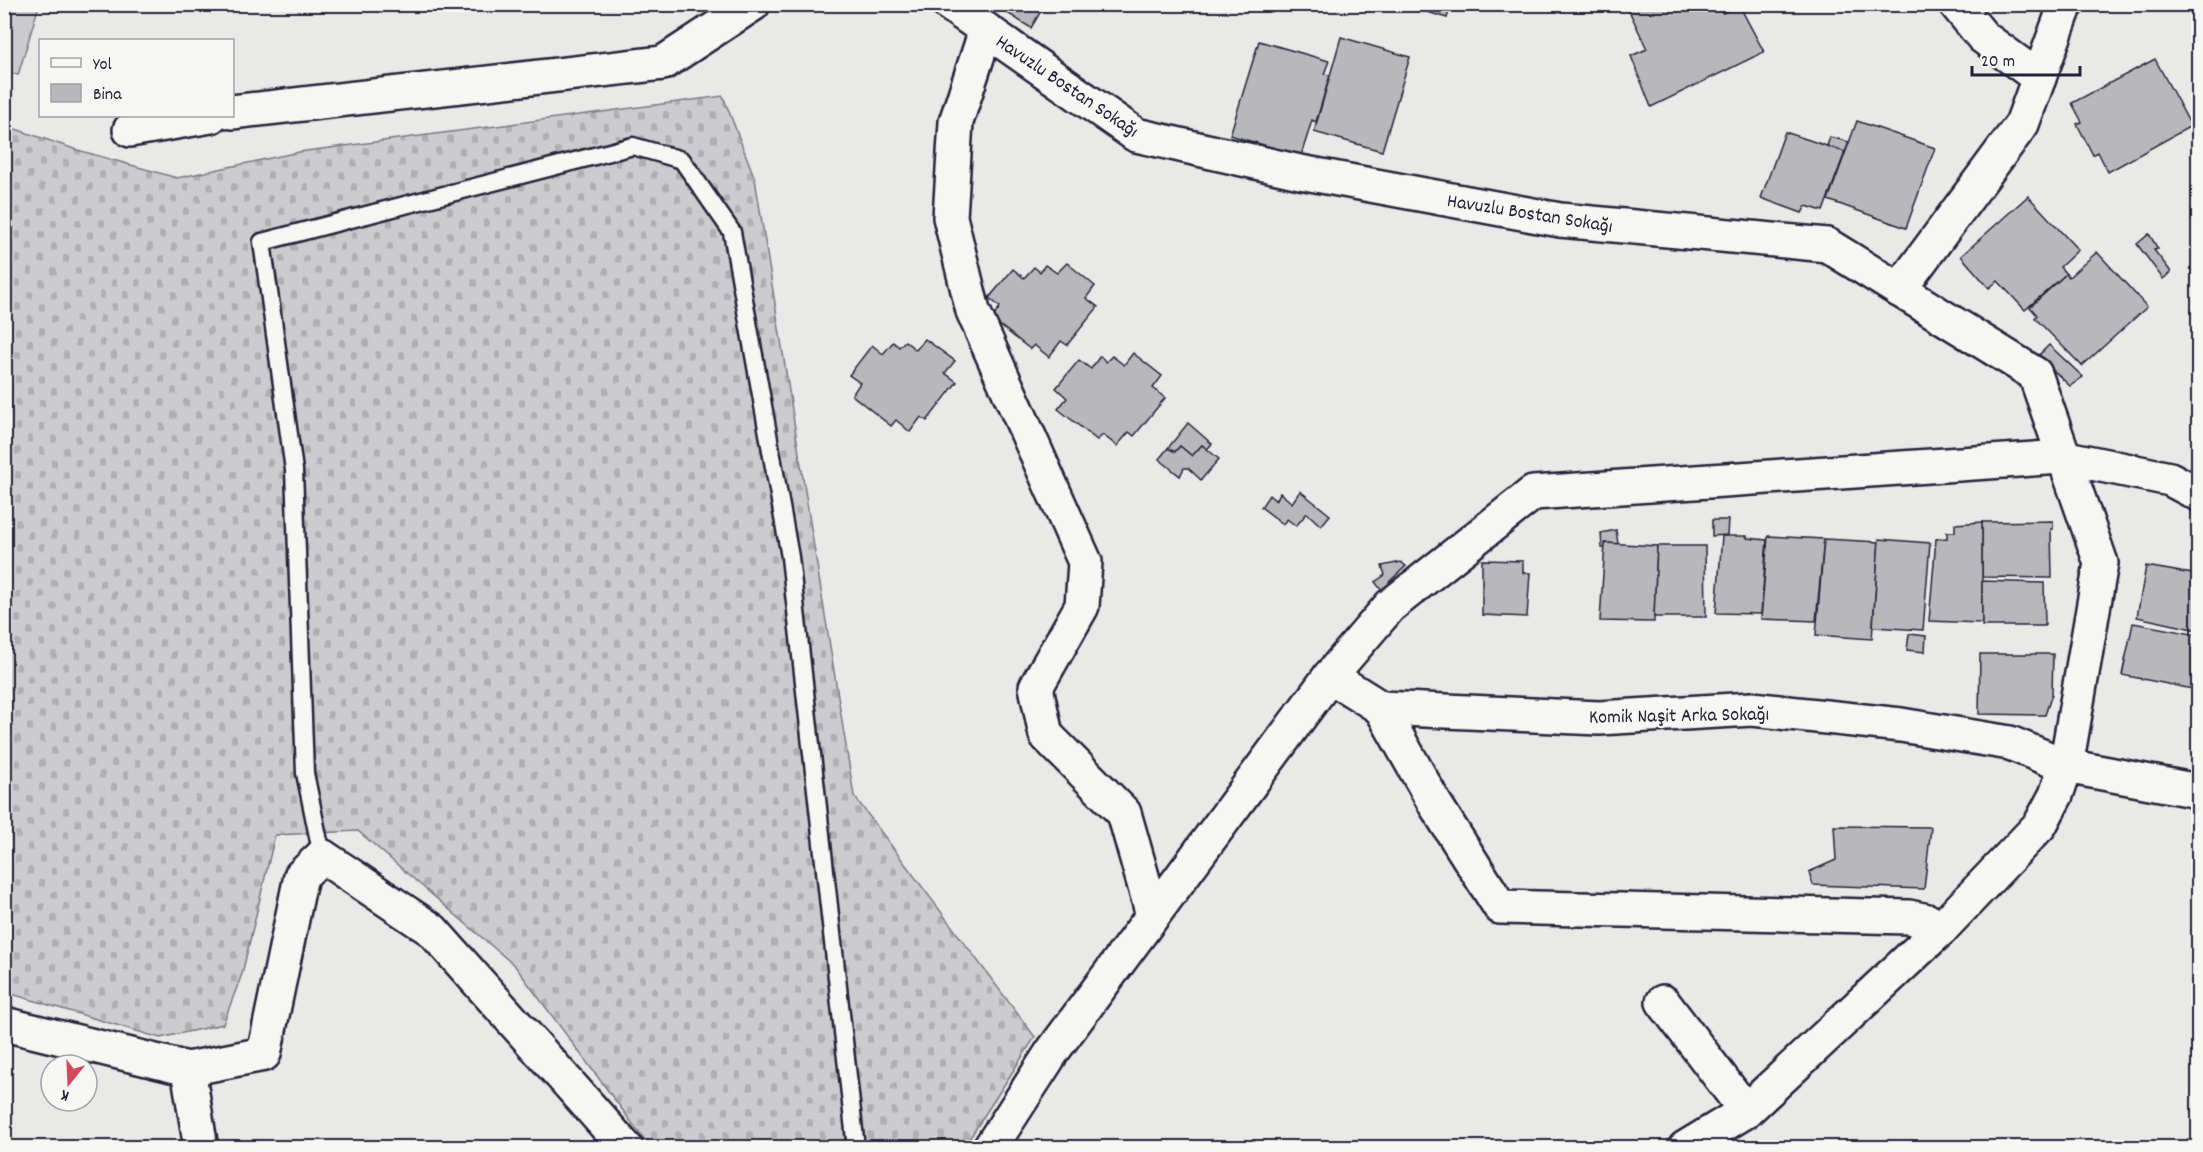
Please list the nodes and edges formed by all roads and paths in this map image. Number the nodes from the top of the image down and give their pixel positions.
1 (753, 4) edge
2 (949, 4) edge
3 (1956, 4) edge
4 (2066, 4) edge
5 (986, 30) junction
6 (2039, 78) junction
7 (234, 112) edge
8 (205, 117) edge
9 (130, 130) dead end
10 (1899, 290) junction
11 (2062, 456) junction
12 (2199, 494) edge
13 (1330, 676) junction
14 (1381, 708) junction
15 (2066, 766) junction
16 (2199, 791) edge
17 (322, 856) junction
18 (1153, 915) junction
19 (1941, 929) junction
20 (1663, 1002) dead end
21 (4, 1024) edge
22 (188, 1069) junction
23 (1746, 1111) junction
24 (201, 1148) edge
25 (626, 1148) edge
26 (856, 1148) edge
27 (990, 1148) edge
28 (1685, 1148) edge

1 - 7 street
2 - 5 street, Havuzlu Bostan Sokağı
3 - 6 street
4 - 6 street
5 - 10 street, Havuzlu Bostan Sokağı
5 - 18 street
6 - 10 street
8 - 9 street
10 - 11 street, Havuzlu Bostan Sokağı
11 - 12 street
11 - 13 street
11 - 15 street, Havuzlu Bostan Sokağı
13 - 14 street, Komik Naşit Arka Sokağı
13 - 18 street
14 - 15 street, Komik Naşit Arka Sokağı
14 - 19 street
15 - 16 street, Komik Naşit Arka Sokağı
15 - 19 street, Havuzlu Bostan Sokağı
17 - 22 street
17 - 25 street
17 - 26 lane
18 - 27 street
19 - 23 street, Havuzlu Bostan Sokağı
20 - 23 street
21 - 22 street
22 - 24 street
23 - 28 street, Havuzlu Bostan Sokağı

